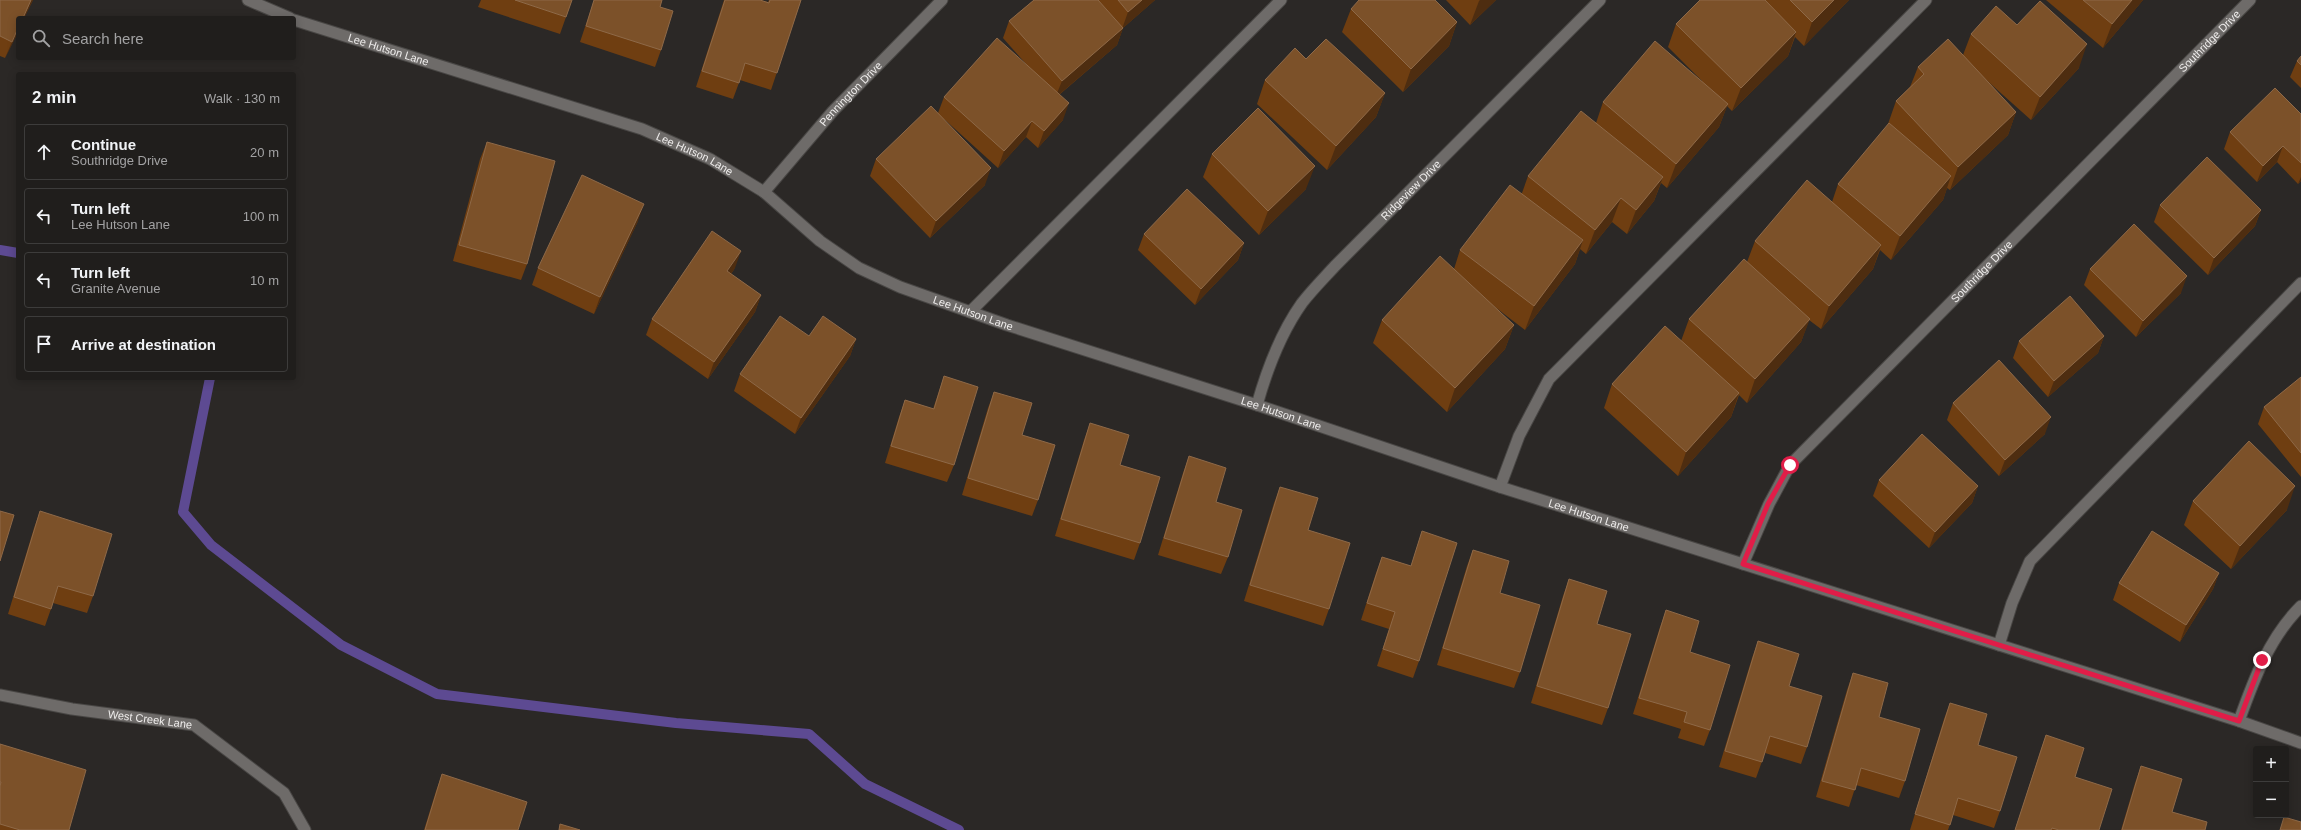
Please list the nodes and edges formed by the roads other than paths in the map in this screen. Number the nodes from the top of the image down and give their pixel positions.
1 (248, 0) edge
2 (942, 0) edge
3 (1281, 0) edge
4 (1600, 0) edge
5 (1926, 0) edge
6 (2250, 0) edge
7 (285, 16) edge
8 (296, 21) edge
9 (764, 192) junction
10 (2301, 282) edge
11 (970, 312) junction
12 (1257, 405) junction
13 (1500, 487) junction
14 (1743, 564) junction
15 (2301, 606) edge
16 (1999, 645) junction
17 (0, 695) edge
18 (2239, 721) junction
19 (2301, 743) edge
20 (305, 830) edge

1 - 7 street
2 - 9 street, Pennington Drive
3 - 11 street
4 - 12 street, Ridgeview Drive
5 - 13 street
6 - 14 street, Southridge Drive
8 - 9 street, Lee Hutson Lane
9 - 11 street, Lee Hutson Lane
10 - 16 street
11 - 12 street, Lee Hutson Lane
12 - 13 street, Lee Hutson Lane
13 - 14 street, Lee Hutson Lane
14 - 16 street, Lee Hutson Lane
15 - 18 street
16 - 18 street, Lee Hutson Lane
17 - 20 street, West Creek Lane
18 - 19 street, Lee Hutson Lane

